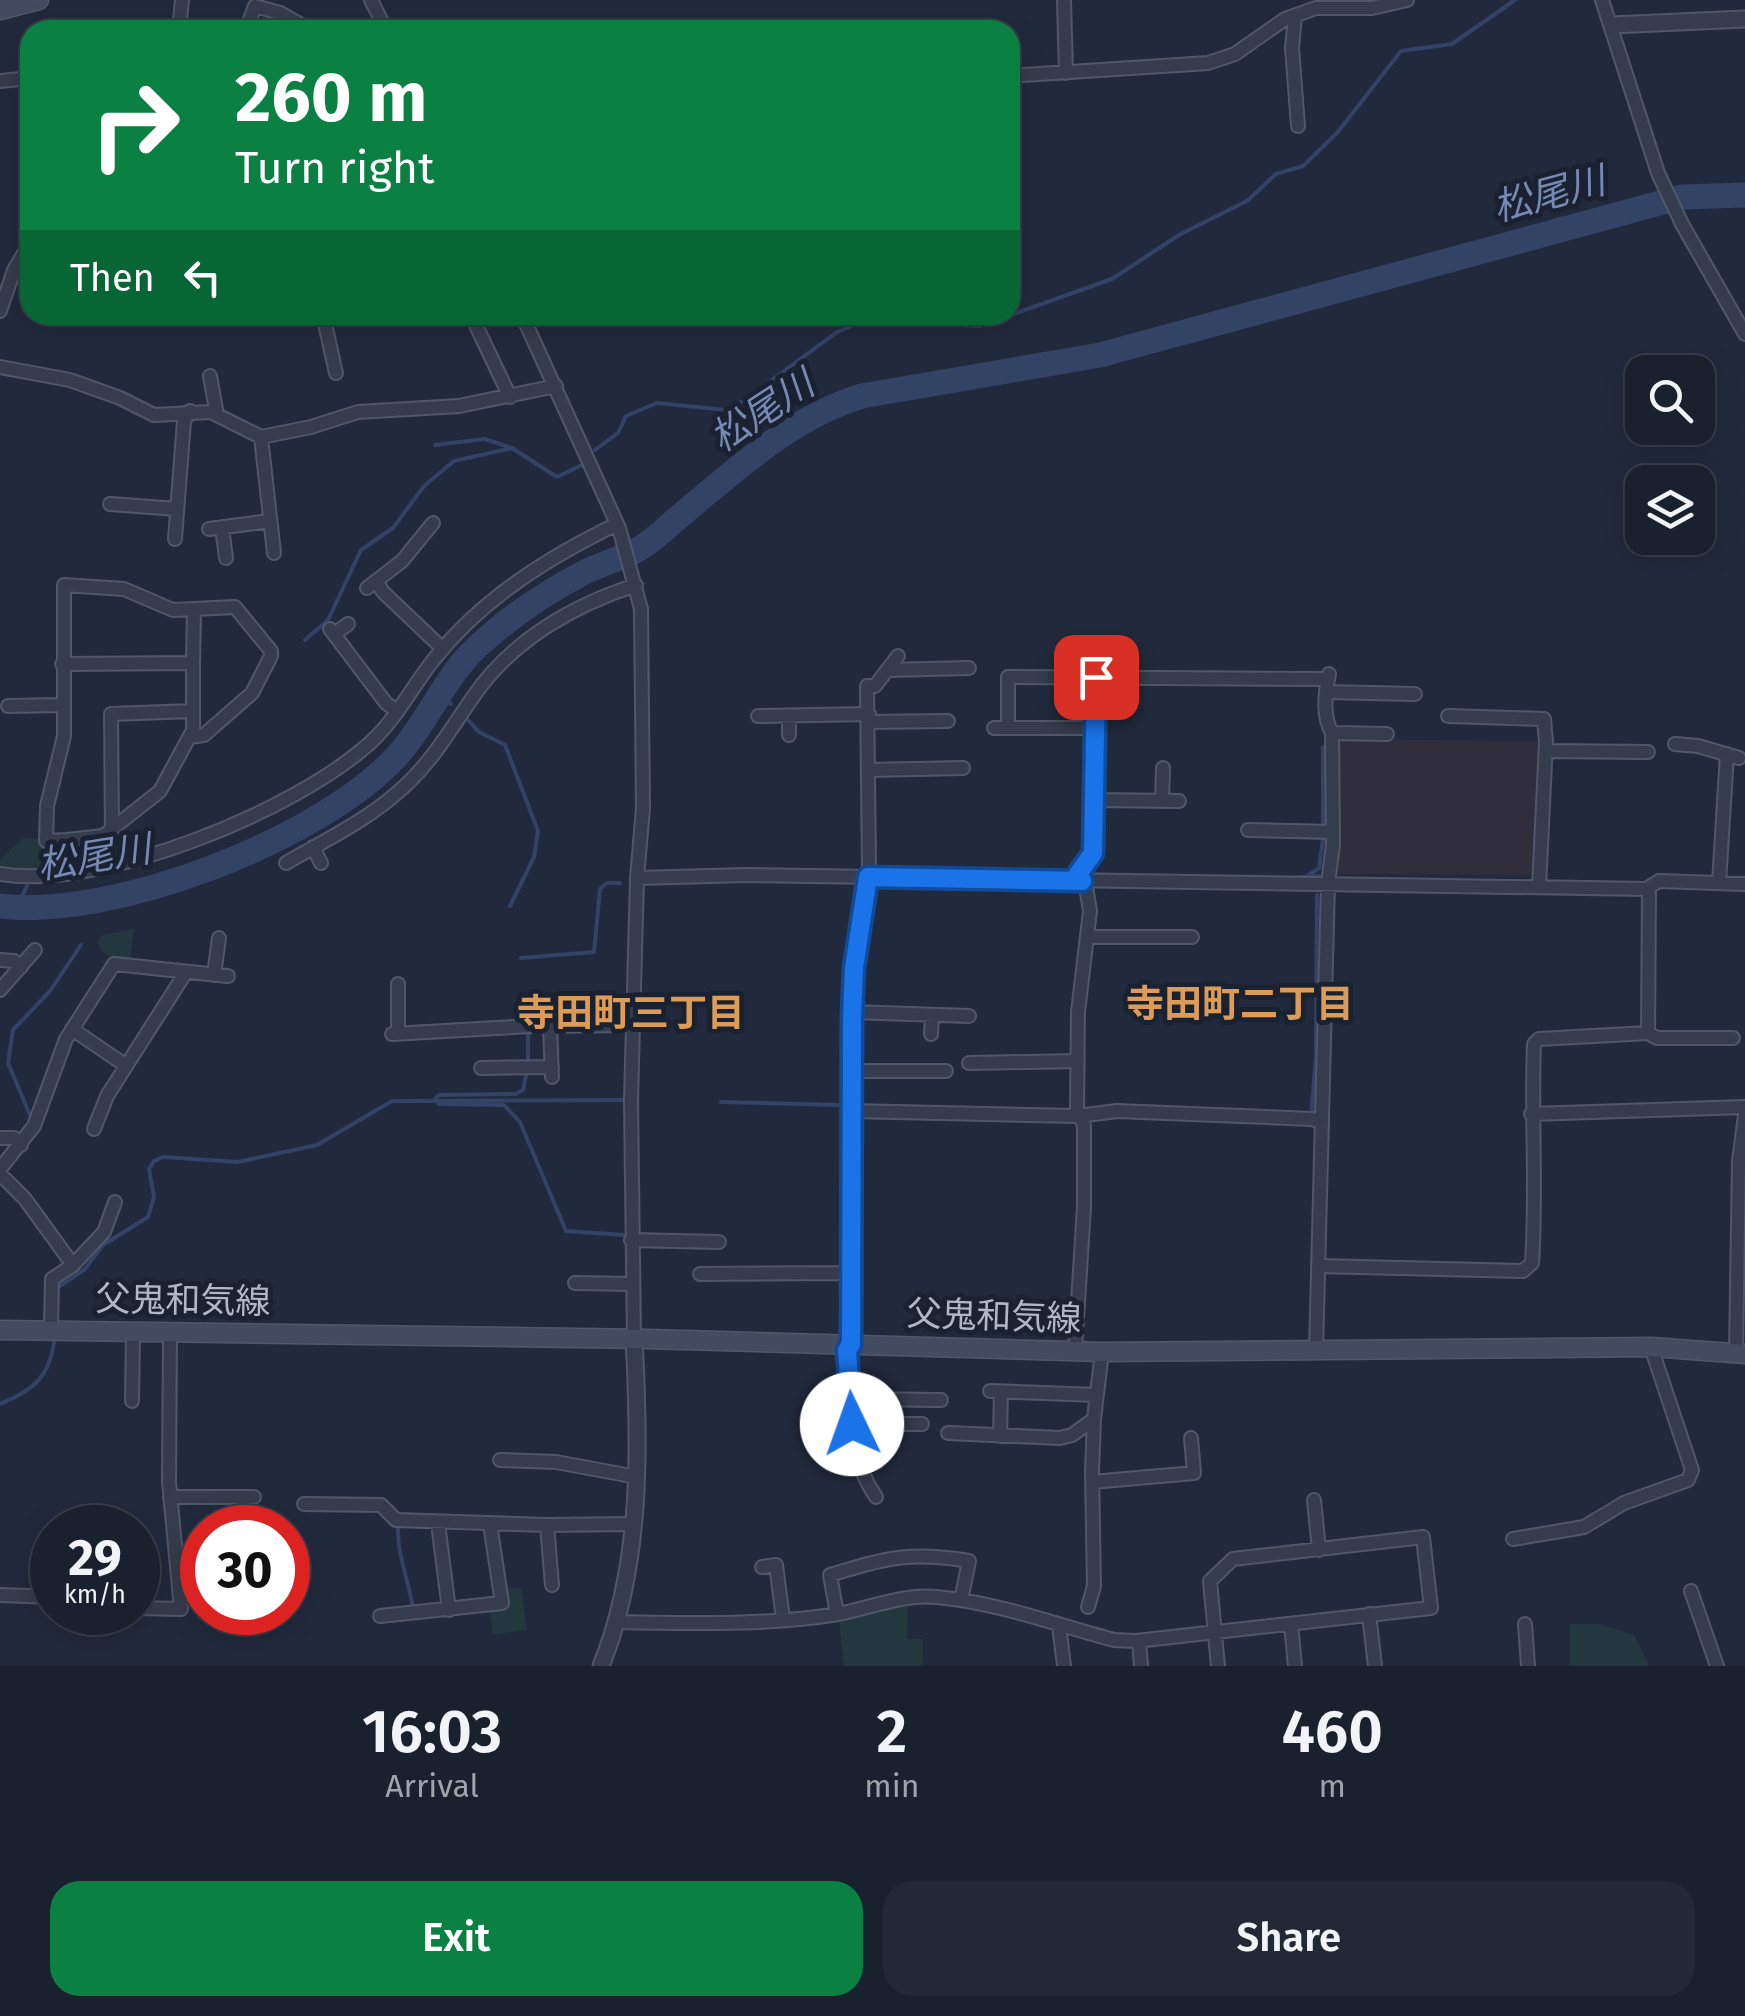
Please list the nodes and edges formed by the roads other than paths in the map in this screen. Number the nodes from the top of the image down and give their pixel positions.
1 (39, 0) edge
2 (1064, 0) edge
3 (1407, 0) edge
4 (1602, 0) edge
5 (0, 10) edge
6 (1295, 16) junction
7 (1745, 19) edge
8 (250, 20) edge
9 (292, 20) edge
10 (1612, 25) junction
11 (1066, 73) junction
12 (1020, 75) edge
13 (1298, 126) dead end
14 (20, 260) edge
15 (0, 311) edge
16 (325, 325) edge
17 (477, 325) edge
18 (527, 325) edge
19 (1745, 334) edge
20 (0, 367) edge
21 (336, 373) dead end
22 (210, 376) dead end
23 (556, 386) junction
24 (510, 397) junction
25 (190, 411) junction
26 (217, 415) junction
27 (261, 437) junction
28 (110, 504) dead end
29 (177, 509) junction
30 (270, 521) junction
31 (434, 523) dead end
32 (618, 526) junction
33 (175, 539) dead end
34 (274, 553) dead end
35 (226, 558) dead end
36 (635, 583) junction
37 (194, 610) junction
38 (348, 624) dead end
39 (443, 649) junction
40 (1096, 650) dead end
41 (898, 656) dead end
42 (193, 663) junction
43 (62, 664) junction
44 (969, 668) dead end
45 (887, 670) junction
46 (1096, 677) junction
47 (1328, 681) junction
48 (1414, 694) dead end
49 (63, 705) junction
50 (8, 706) dead end
51 (194, 711) junction
52 (397, 712) junction
53 (758, 716) dead end
54 (790, 716) junction
55 (1448, 716) dead end
56 (869, 718) junction
57 (948, 720) dead end
58 (1094, 728) junction
59 (1332, 734) junction
60 (1387, 734) dead end
61 (790, 736) dead end
62 (190, 737) junction
63 (1675, 744) dead end
64 (1546, 751) junction
65 (1648, 752) dead end
66 (962, 768) dead end
67 (1162, 768) dead end
68 (869, 770) junction
69 (1094, 800) junction
70 (1162, 800) junction
71 (1178, 800) dead end
72 (112, 830) junction
73 (1248, 830) dead end
74 (1327, 832) junction
75 (67, 840) junction
76 (312, 847) junction
77 (286, 863) dead end
78 (321, 863) dead end
79 (63, 873) junction
80 (0, 874) edge
81 (868, 877) junction
82 (637, 878) junction
83 (1082, 881) junction
84 (1328, 883) junction
85 (1719, 884) junction
86 (1745, 884) edge
87 (1540, 887) junction
88 (1646, 889) junction
89 (1087, 937) junction
90 (1192, 937) dead end
91 (219, 938) dead end
92 (35, 950) dead end
93 (0, 960) edge
94 (21, 967) junction
95 (186, 972) junction
96 (398, 984) dead end
97 (0, 990) edge
98 (852, 1012) junction
99 (932, 1016) junction
100 (969, 1016) dead end
101 (634, 1025) junction
102 (550, 1026) junction
103 (72, 1029) junction
104 (1648, 1033) junction
105 (931, 1034) dead end
106 (1733, 1038) dead end
107 (912, 1054) dead end
108 (1078, 1061) junction
109 (969, 1063) dead end
110 (125, 1065) junction
111 (852, 1071) junction
112 (912, 1071) junction
113 (946, 1071) dead end
114 (489, 1072) dead end
115 (1745, 1107) edge
116 (850, 1111) junction
117 (1077, 1113) junction
118 (1531, 1114) junction
119 (1745, 1115) edge
120 (1322, 1122) junction
121 (94, 1129) dead end
122 (0, 1138) edge
123 (21, 1145) junction
124 (0, 1171) edge
125 (115, 1202) dead end
126 (631, 1240) junction
127 (719, 1242) dead end
128 (73, 1264) junction
129 (1741, 1264) edge
130 (1318, 1266) junction
131 (850, 1273) junction
132 (700, 1274) dead end
133 (575, 1282) dead end
134 (632, 1284) junction
135 (0, 1330) edge
136 (51, 1330) junction
137 (133, 1332) junction
138 (170, 1332) junction
139 (634, 1340) junction
140 (851, 1344) junction
141 (1651, 1347) junction
142 (1075, 1350) junction
143 (1102, 1352) junction
144 (1316, 1352) junction
145 (1741, 1354) edge
146 (1098, 1395) junction
147 (850, 1400) junction
148 (941, 1400) dead end
149 (132, 1401) dead end
150 (1094, 1419) junction
151 (852, 1424) junction
152 (922, 1424) dead end
153 (948, 1433) dead end
154 (1000, 1436) junction
155 (1190, 1438) dead end
156 (500, 1460) dead end
157 (637, 1478) junction
158 (229, 1482) dead end
159 (1092, 1482) junction
160 (170, 1497) junction
161 (229, 1497) junction
162 (254, 1497) dead end
163 (876, 1497) dead end
164 (1314, 1500) dead end
165 (304, 1504) dead end
166 (438, 1523) junction
167 (490, 1524) junction
168 (632, 1524) junction
169 (548, 1526) junction
170 (1513, 1539) dead end
171 (1319, 1550) junction
172 (762, 1567) dead end
173 (552, 1585) dead end
174 (1691, 1590) dead end
175 (0, 1595) edge
176 (30, 1596) edge
177 (961, 1600) junction
178 (1088, 1606) dead end
179 (160, 1608) edge
180 (449, 1610) junction
181 (837, 1614) junction
182 (1369, 1614) junction
183 (380, 1616) dead end
184 (783, 1619) junction
185 (616, 1622) junction
186 (1290, 1624) junction
187 (1526, 1624) dead end
188 (1059, 1625) junction
189 (1214, 1632) junction
190 (1138, 1641) junction
191 (1510, 1644) dead end
192 (1526, 1644) junction
193 (600, 1666) edge
194 (1064, 1666) edge
195 (1141, 1666) edge
196 (1218, 1666) edge
197 (1296, 1666) edge
198 (1375, 1666) edge
199 (1528, 1666) edge
200 (1717, 1666) edge

1 - 5 main road
2 - 11 street
3 - 6 street
4 - 10 street
6 - 11 street
6 - 13 street
7 - 10 street
8 - 9 street
10 - 19 street
11 - 12 street
14 - 15 street
16 - 21 street
17 - 24 street
18 - 23 street
20 - 25 street
22 - 26 street
23 - 24 street
23 - 32 street
24 - 27 street
25 - 26 street
25 - 29 street
26 - 27 street
27 - 30 street
28 - 29 street
29 - 33 street
30 - 34 street
30 - 35 street
31 - 39 street
32 - 36 street
32 - 39 street
36 - 76 street
36 - 82 street
37 - 42 street
37 - 43 street
37 - 62 street
38 - 52 street
39 - 52 street
40 - 46 street
41 - 45 street
42 - 43 street
42 - 51 street
43 - 49 street
44 - 45 street
45 - 56 street
46 - 47 street
46 - 58 street
46 - 58 street
47 - 48 street
47 - 59 street
49 - 50 street
49 - 75 street
51 - 62 street
51 - 72 street
52 - 79 street
53 - 54 street
54 - 56 street
54 - 61 street
55 - 64 street
56 - 57 street
56 - 68 street
58 - 69 street
59 - 60 street
59 - 74 street
62 - 72 street
63 - 85 street
64 - 65 street
64 - 87 street
66 - 68 street
67 - 70 street
68 - 81 street
69 - 70 street
69 - 83 street
70 - 71 street
72 - 75 street
73 - 74 street
74 - 84 street
75 - 79 street
76 - 77 street
76 - 78 street
79 - 80 street
81 - 82 street
81 - 83 street
81 - 98 street
82 - 101 street
83 - 84 street
83 - 89 street
84 - 87 street
84 - 120 street
85 - 86 street
85 - 88 street
87 - 88 street
88 - 104 street
89 - 90 street
89 - 108 street
91 - 95 street
92 - 94 street
93 - 94 street
94 - 97 street
95 - 103 street
95 - 110 street
96 - 102 street
98 - 99 street
98 - 111 street
99 - 100 street
99 - 105 street
101 - 102 street
101 - 126 street
102 - 114 street
103 - 110 street
103 - 123 street
104 - 106 street
104 - 118 street
107 - 112 street
108 - 109 street
108 - 117 street
110 - 121 street
111 - 112 street
111 - 116 street
112 - 113 street
115 - 118 street
116 - 117 street
116 - 131 street
117 - 120 street
117 - 142 street
118 - 130 street
119 - 129 street
120 - 130 street
122 - 123 street
123 - 124 street
124 - 128 street
125 - 128 street
126 - 127 street
126 - 134 street
128 - 136 street
129 - 145 street
130 - 144 street
131 - 132 street
131 - 140 street
133 - 134 street
134 - 139 street
135 - 136 main road, 父鬼和気線
136 - 137 main road, 父鬼和気線
137 - 138 main road, 父鬼和気線
137 - 149 street
138 - 139 main road, 父鬼和気線
138 - 160 street
139 - 140 main road, 父鬼和気線
139 - 157 street
140 - 142 main road, 父鬼和気線
140 - 147 street
141 - 144 main road, 父鬼和気線
141 - 145 main road, 父鬼和気線
141 - 170 street
142 - 143 main road, 父鬼和気線
143 - 144 main road, 父鬼和気線
143 - 146 street
146 - 150 street
146 - 154 street
147 - 148 street
147 - 151 street
150 - 154 street
150 - 159 street
151 - 152 street
151 - 163 street
153 - 154 street
155 - 159 street
156 - 157 street
157 - 168 street
158 - 161 street
159 - 178 street
160 - 161 street
160 - 179 street
161 - 162 street
164 - 171 street
165 - 166 street
166 - 167 street
166 - 180 street
167 - 169 street
167 - 180 street
168 - 169 street
168 - 185 street
169 - 173 street
171 - 182 street
171 - 189 street
172 - 184 street
174 - 200 street
175 - 176 street
177 - 181 street
177 - 181 street
177 - 188 street
180 - 183 street
181 - 184 street
182 - 186 street
182 - 198 street
184 - 185 street
185 - 193 street
186 - 189 street
186 - 197 street
187 - 192 street
188 - 190 street
188 - 194 street
189 - 190 street
189 - 196 street
190 - 195 street
191 - 192 street
192 - 199 street

